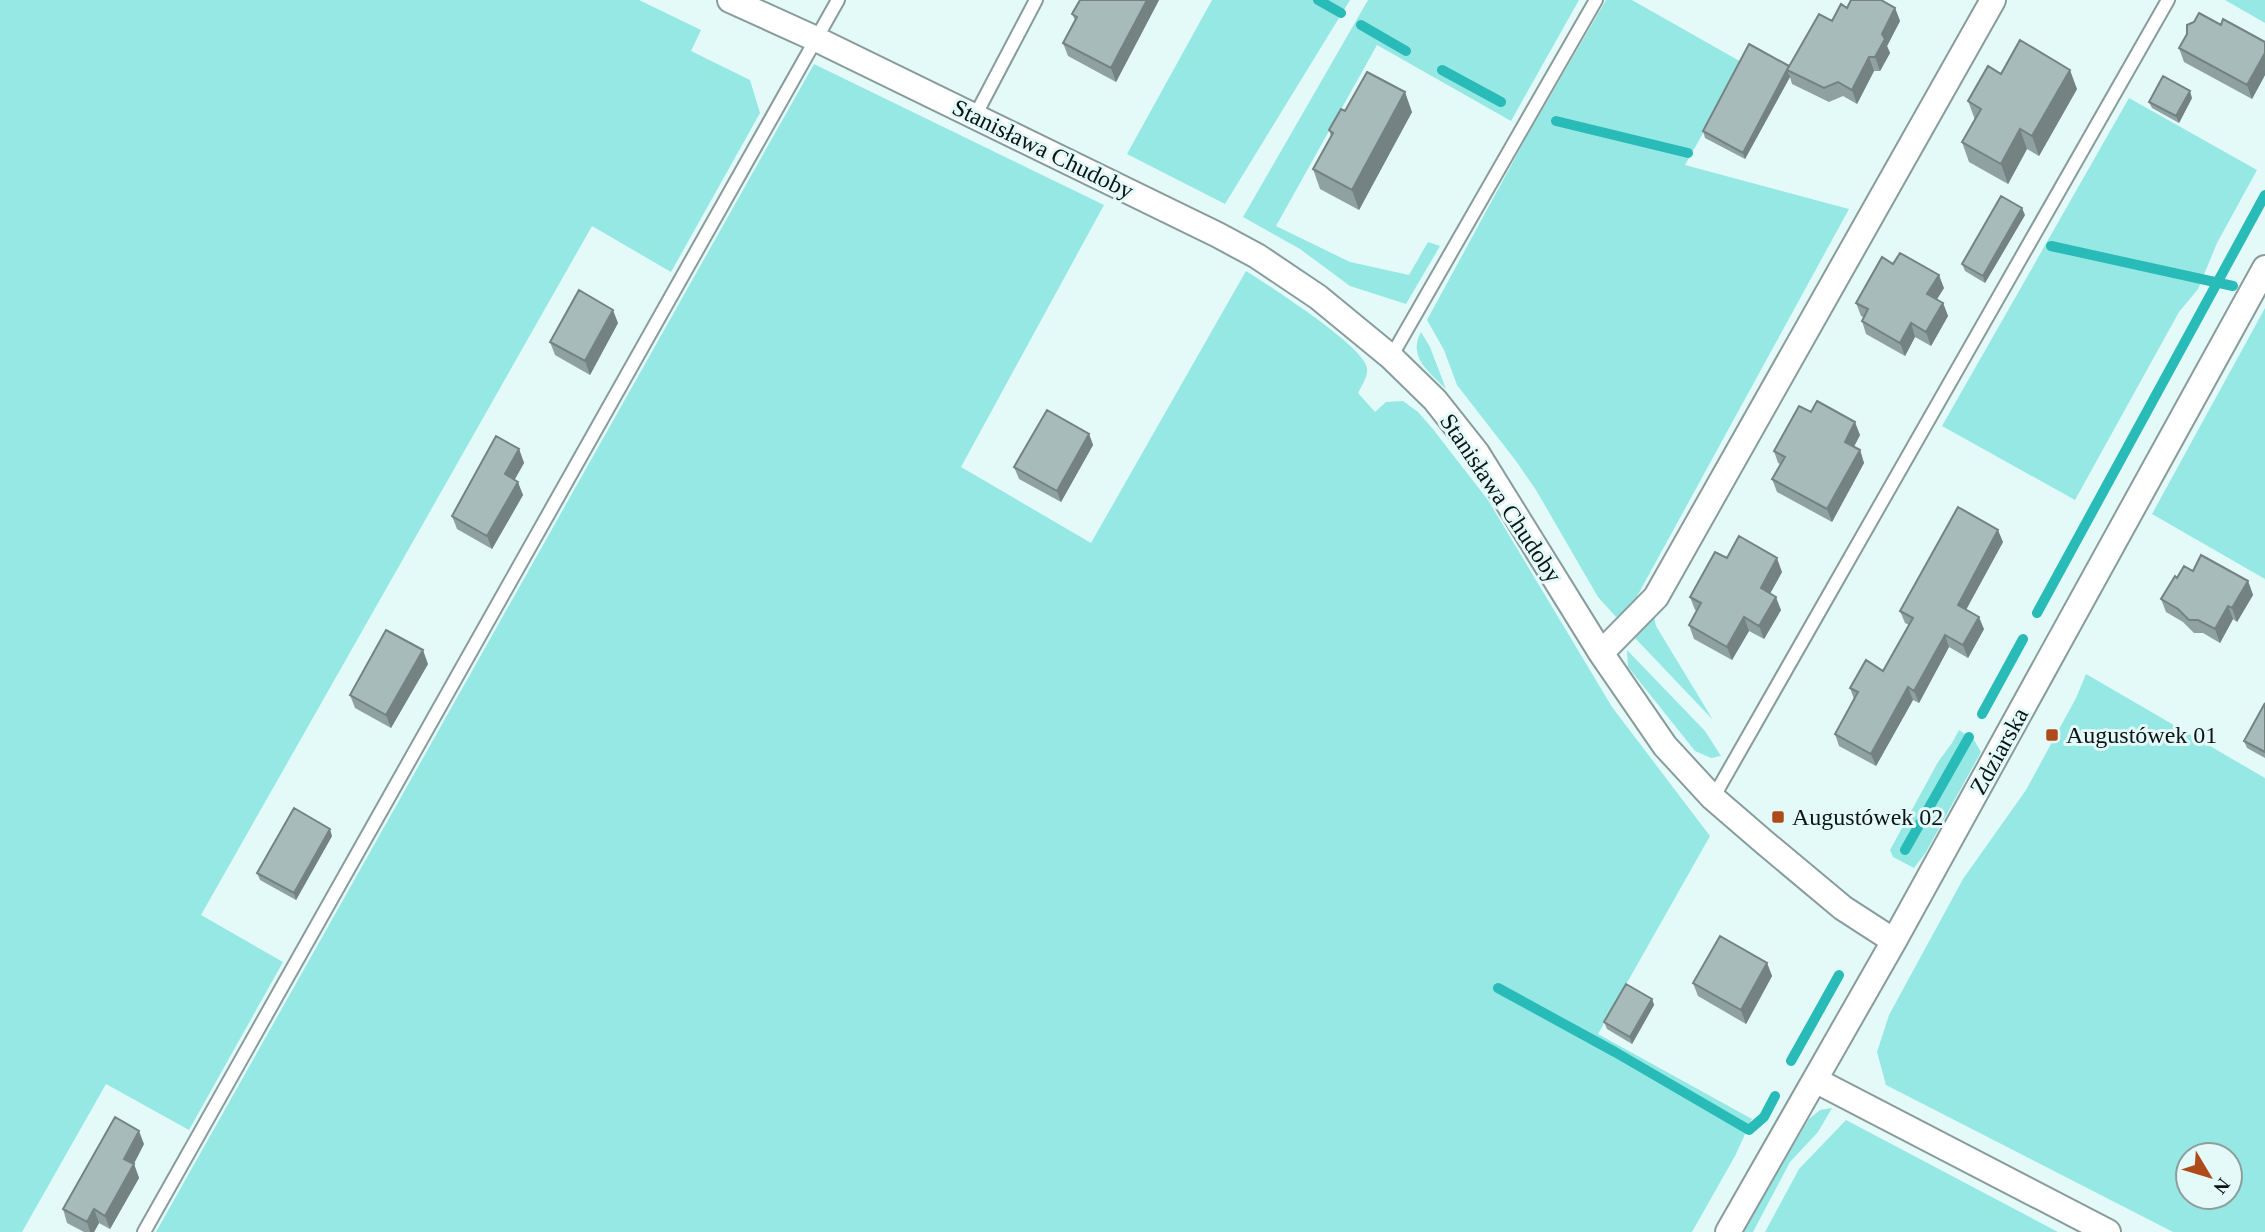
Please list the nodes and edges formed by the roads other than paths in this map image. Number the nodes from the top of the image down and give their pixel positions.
1 (730, 0) edge
2 (838, 0) edge
3 (1037, 0) edge
4 (1596, 0) edge
5 (1993, 0) edge
6 (2168, 0) edge
7 (816, 39) junction
8 (975, 116) junction
9 (2265, 268) edge
10 (1391, 357) junction
11 (1601, 653) junction
12 (1713, 798) junction
13 (1894, 940) junction
14 (1815, 1080) junction
15 (144, 1232) edge
16 (1728, 1232) edge
17 (2108, 1232) edge

1 - 7 street, Stanisława Chudoby
2 - 7 lane
3 - 8 lane
4 - 10 lane
5 - 11 street
6 - 12 lane
7 - 8 street, Stanisława Chudoby
7 - 15 lane
8 - 10 street, Stanisława Chudoby
9 - 13 street, Zdziarska
10 - 11 street, Stanisława Chudoby
11 - 12 street, Stanisława Chudoby
12 - 13 street, Stanisława Chudoby
13 - 14 street, Zdziarska
14 - 16 street, Zdziarska
14 - 17 street

